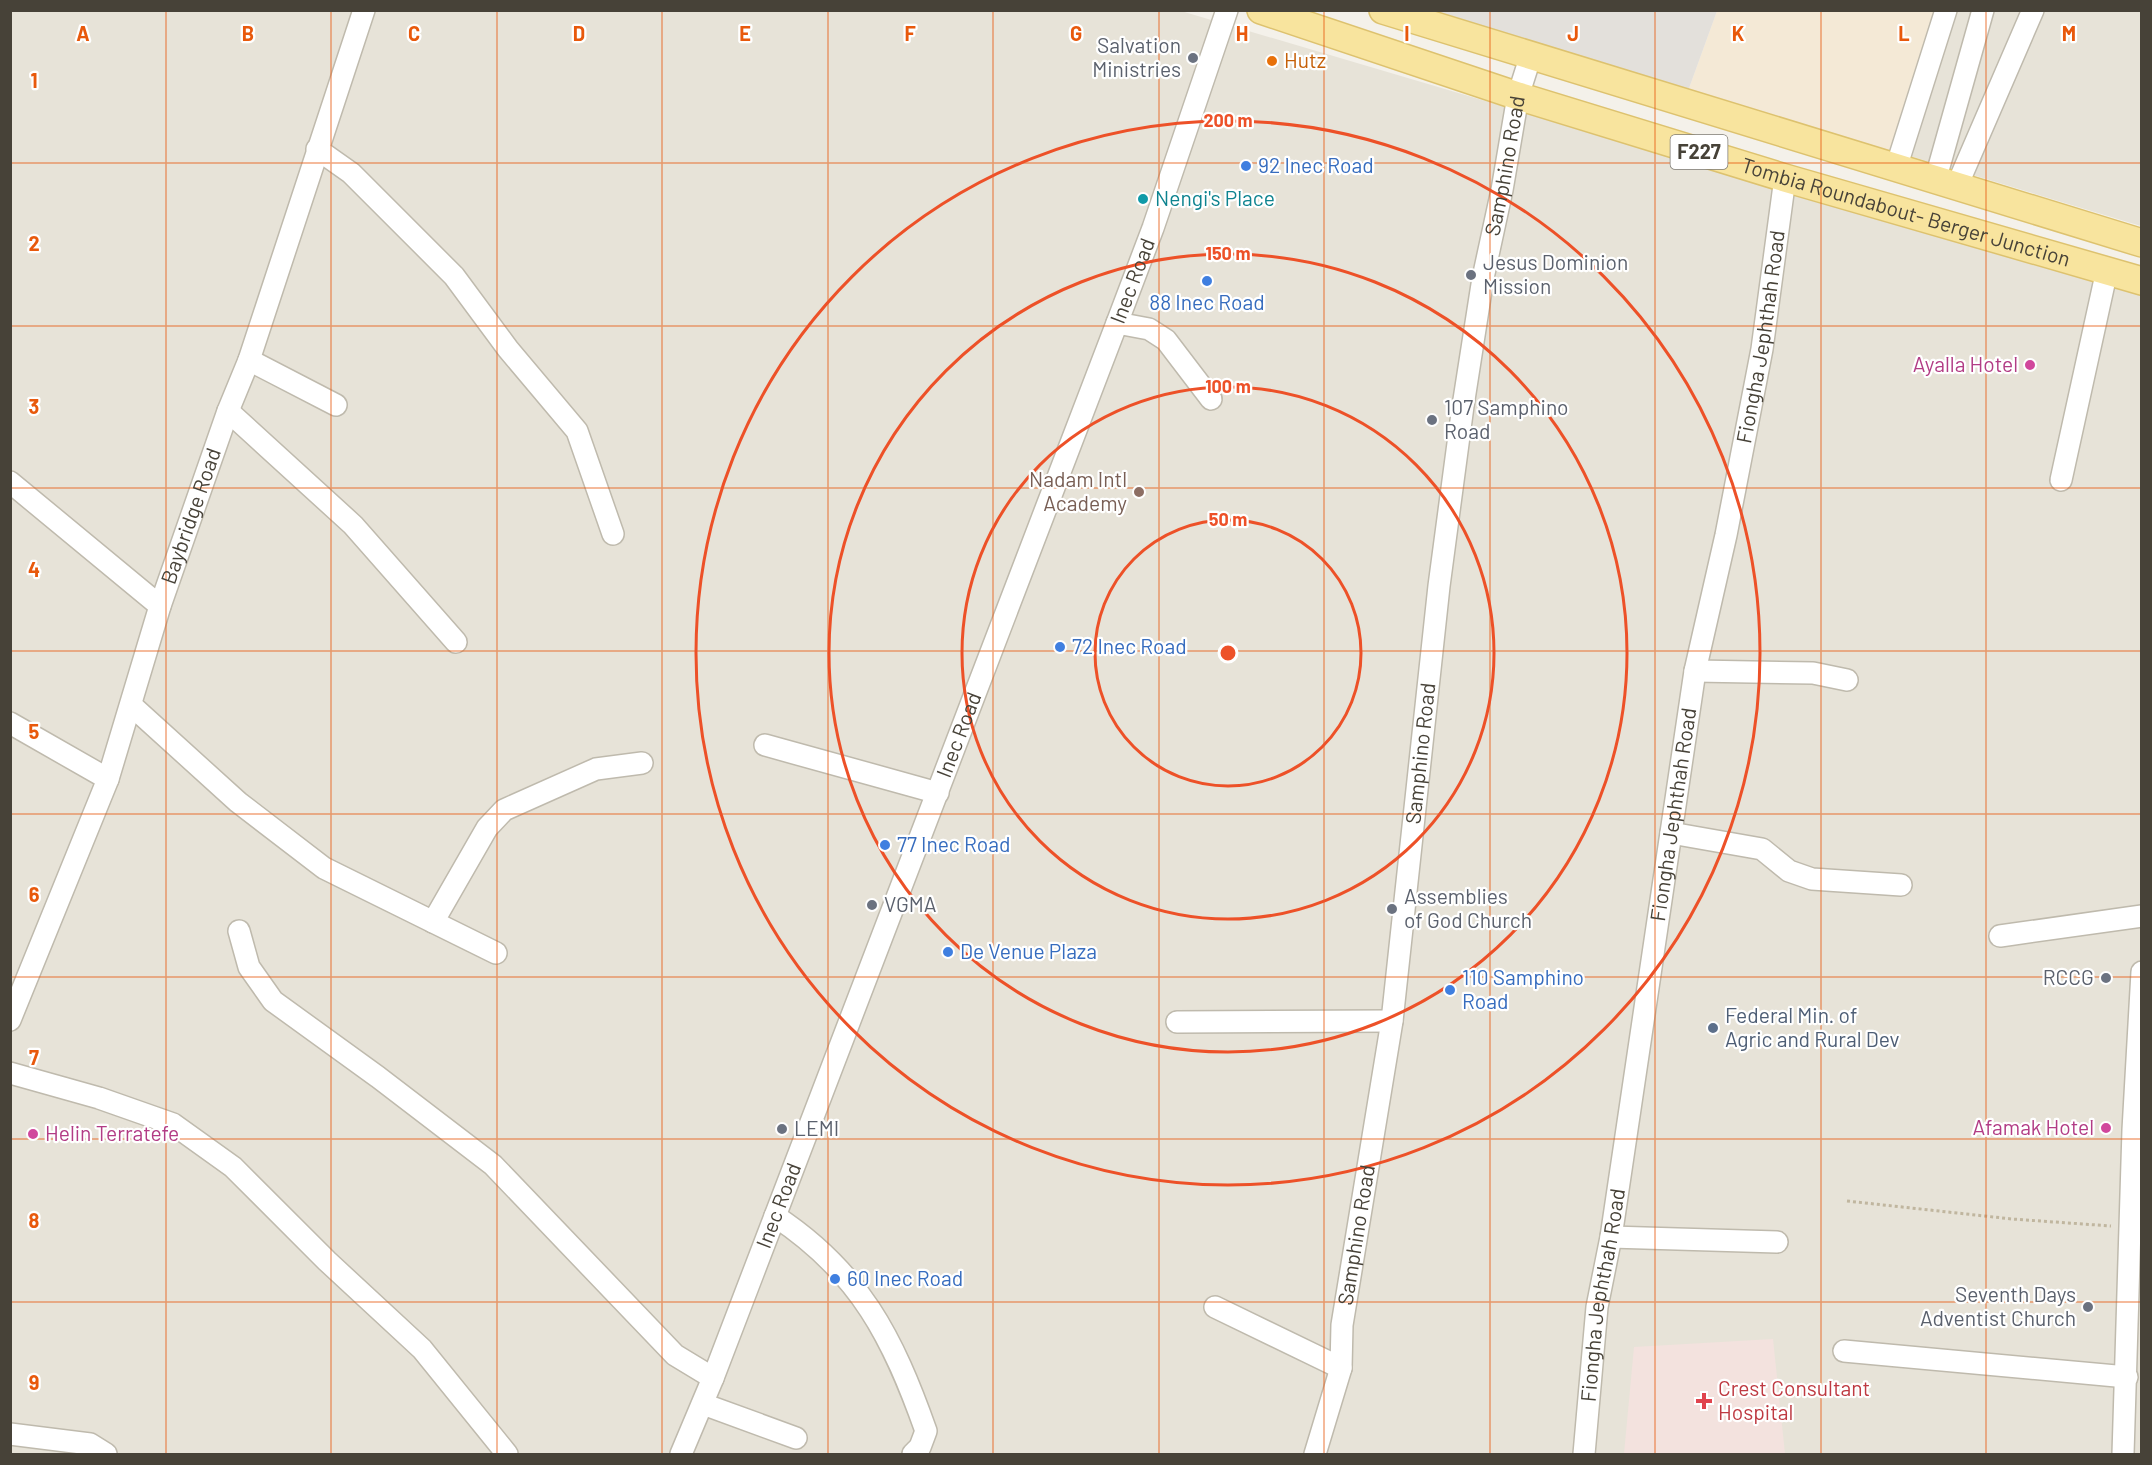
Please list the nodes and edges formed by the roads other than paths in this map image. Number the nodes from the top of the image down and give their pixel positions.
1 (364, 10) edge
2 (1227, 10) edge
3 (1261, 10) edge
4 (1383, 10) edge
5 (1946, 10) edge
6 (1983, 10) edge
7 (2033, 10) edge
8 (1531, 55) junction
9 (1518, 96) junction
10 (317, 149) junction
11 (1896, 168) junction
12 (1785, 177) junction
13 (1946, 184) junction
14 (2142, 243) edge
15 (2107, 270) junction
16 (2142, 281) edge
17 (1117, 323) junction
18 (249, 360) junction
19 (1210, 399) dead end
20 (336, 405) dead end
21 (228, 411) junction
22 (2061, 480) dead end
23 (10, 482) edge
24 (613, 534) dead end
25 (160, 606) junction
26 (456, 642) dead end
27 (1695, 671) junction
28 (1847, 680) dead end
29 (131, 705) junction
30 (10, 723) edge
31 (765, 745) dead end
32 (642, 764) dead end
33 (108, 778) junction
34 (938, 793) junction
35 (1671, 833) junction
36 (1901, 885) dead end
37 (2142, 916) edge
38 (432, 922) junction
39 (239, 931) dead end
40 (2000, 936) dead end
41 (496, 953) dead end
42 (2142, 972) edge
43 (10, 1020) edge
44 (1392, 1021) junction
45 (1177, 1022) dead end
46 (10, 1073) edge
47 (2137, 1130) edge
48 (776, 1216) junction
49 (1611, 1237) junction
50 (1777, 1242) dead end
51 (1215, 1307) dead end
52 (1844, 1351) dead end
53 (1341, 1368) junction
54 (2127, 1377) junction
55 (713, 1378) junction
56 (703, 1404) junction
57 (10, 1434) edge
58 (796, 1438) dead end
59 (106, 1455) edge
60 (507, 1455) edge
61 (681, 1455) edge
62 (913, 1455) edge
63 (1315, 1455) edge
64 (1584, 1455) edge
65 (2123, 1455) edge

1 - 10 street, Baybridge Road
2 - 17 street, Inec Road
3 - 9 main road, Tombia Roundabout- Berger Junction / F227
4 - 8 main road, Tombia Roundabout- Berger Junction / F227
5 - 11 street
6 - 13 street
7 - 13 street
8 - 9 street, Samphino Road
8 - 11 main road, Tombia Roundabout- Berger Junction / F227
9 - 12 main road, Tombia Roundabout- Berger Junction / F227
9 - 44 street, Samphino Road
10 - 18 street, Baybridge Road
10 - 24 street
11 - 13 main road, Tombia Roundabout- Berger Junction / F227
12 - 15 main road, Tombia Roundabout- Berger Junction / F227
12 - 27 street, Fiongha Jephthah Road
13 - 14 main road, Tombia Roundabout- Berger Junction / F227
15 - 16 main road, Tombia Roundabout- Berger Junction / F227
15 - 22 street
17 - 19 street
17 - 34 street, Inec Road
18 - 20 street
18 - 21 street, Baybridge Road
21 - 25 street, Baybridge Road
21 - 26 street
23 - 25 street
25 - 29 street, Baybridge Road
27 - 28 street
27 - 35 street, Fiongha Jephthah Road
29 - 33 street, Baybridge Road
29 - 38 street
30 - 33 street
31 - 34 street
32 - 38 street
33 - 43 street, Baybridge Road
34 - 48 street, Inec Road
35 - 36 street
35 - 49 street, Fiongha Jephthah Road
37 - 40 street
38 - 41 street
39 - 55 street
42 - 47 street
44 - 45 street
44 - 53 street, Samphino Road
46 - 60 street
47 - 54 street
48 - 55 street, Inec Road
48 - 62 street
49 - 50 street
49 - 64 street, Fiongha Jephthah Road
51 - 53 street
52 - 54 street
53 - 63 street, Samphino Road
54 - 65 street
55 - 56 street, Inec Road
56 - 58 street
56 - 61 street, Inec Road
57 - 59 street

